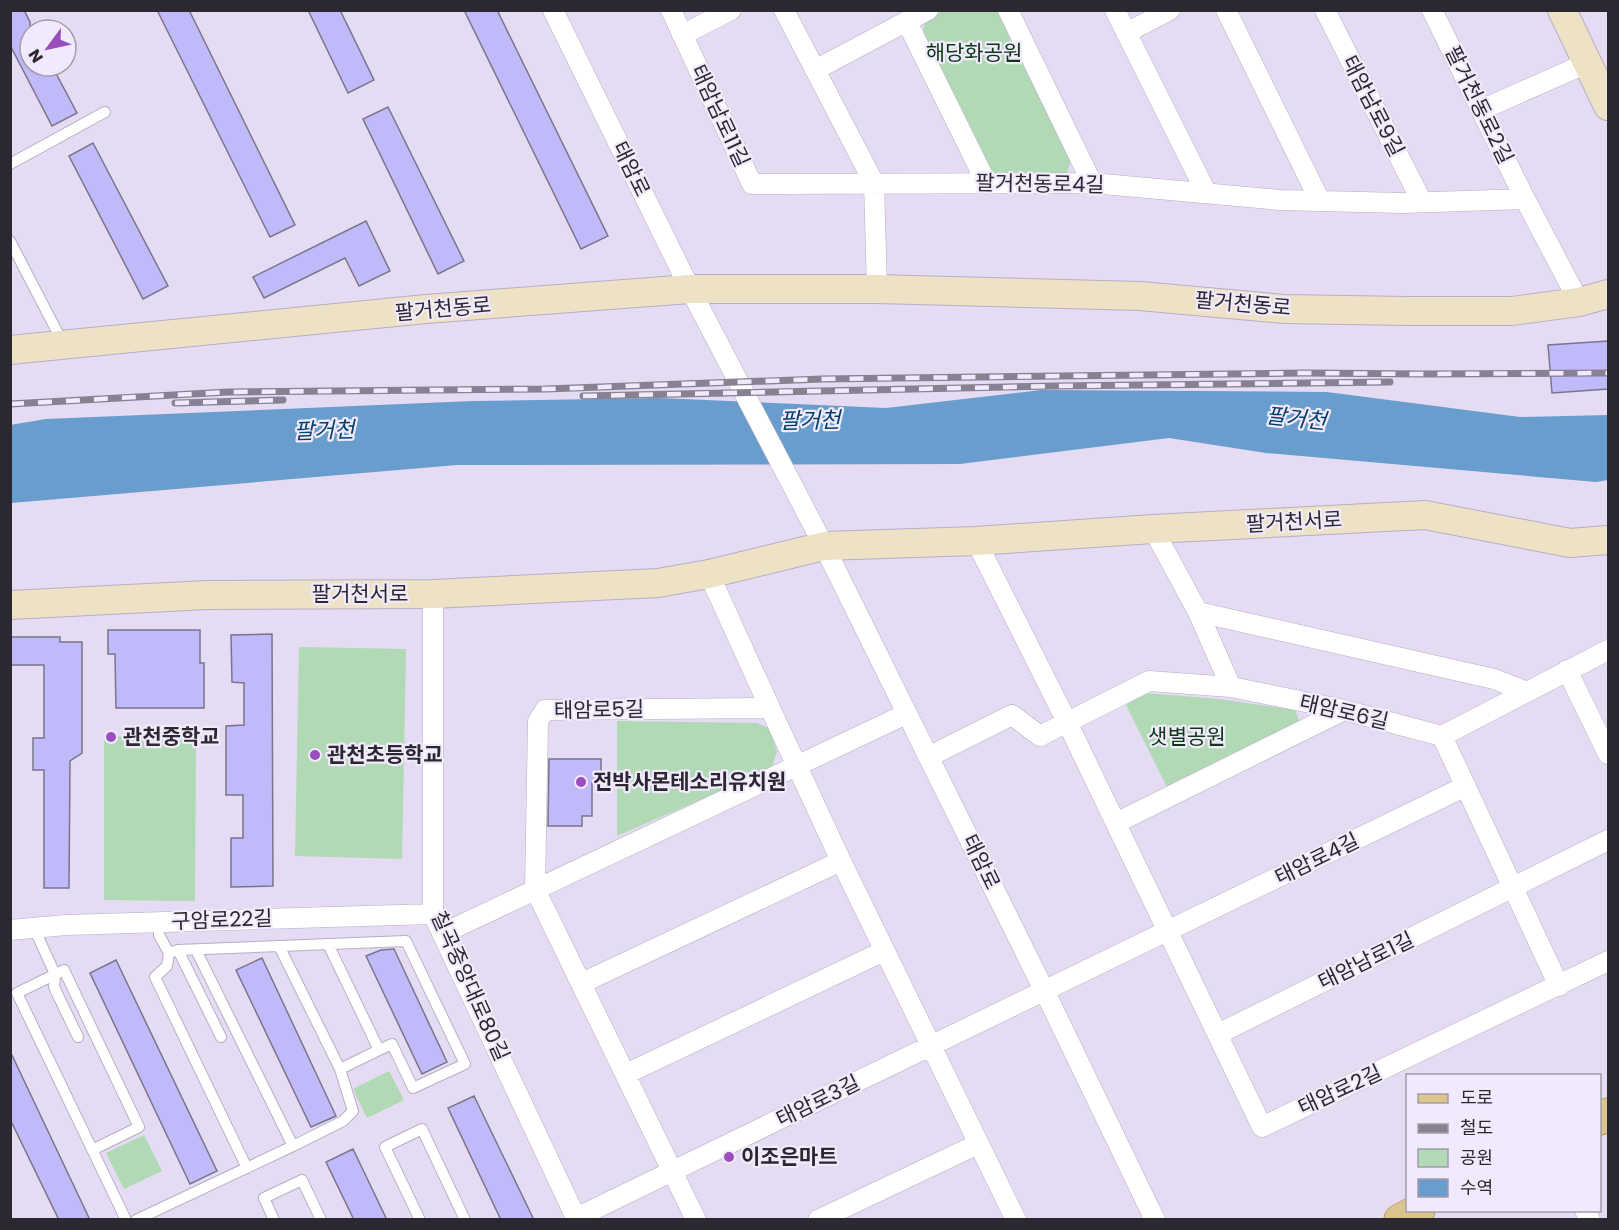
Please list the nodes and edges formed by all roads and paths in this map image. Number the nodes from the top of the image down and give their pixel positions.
1 (554, 10) edge
2 (671, 10) edge
3 (731, 10) edge
4 (784, 10) edge
5 (928, 10) edge
6 (1008, 10) edge
7 (1115, 10) edge
8 (1170, 10) edge
9 (1226, 10) edge
10 (1325, 10) edge
11 (1432, 10) edge
12 (1562, 10) edge
13 (907, 22) junction
14 (1126, 33) junction
15 (682, 34) junction
16 (1587, 63) junction
17 (815, 70) junction
18 (1608, 106) edge
19 (1481, 110) junction
20 (105, 112) dead end
21 (10, 164) edge
22 (874, 183) junction
23 (987, 183) junction
24 (1092, 183) junction
25 (1206, 192) junction
26 (1525, 199) junction
27 (1320, 201) junction
28 (1422, 202) junction
29 (10, 241) edge
30 (690, 289) junction
31 (877, 289) junction
32 (1608, 294) edge
33 (1579, 302) junction
34 (64, 345) junction
35 (10, 350) edge
36 (1153, 529) junction
37 (1608, 540) edge
38 (976, 541) junction
39 (824, 546) junction
40 (709, 574) junction
41 (433, 594) junction
42 (10, 605) edge
43 (1198, 612) junction
44 (1608, 650) edge
45 (1567, 670) junction
46 (1231, 687) junction
47 (1527, 692) junction
48 (770, 708) junction
49 (1344, 710) junction
50 (906, 714) junction
51 (1067, 722) junction
52 (1442, 736) junction
53 (1608, 754) edge
54 (928, 757) junction
55 (796, 767) junction
56 (1466, 786) junction
57 (1116, 823) junction
58 (1608, 840) edge
59 (841, 861) junction
60 (1515, 887) junction
61 (535, 889) junction
62 (433, 914) junction
63 (158, 922) junction
64 (34, 928) junction
65 (10, 930) edge
66 (1168, 932) junction
67 (442, 934) junction
68 (328, 944) junction
69 (279, 946) junction
70 (196, 950) junction
71 (884, 951) junction
72 (174, 952) junction
73 (1608, 961) edge
74 (55, 974) junction
75 (582, 983) junction
76 (1559, 986) junction
77 (1045, 992) junction
78 (1218, 1034) junction
79 (78, 1037) dead end
80 (221, 1037) dead end
81 (931, 1047) junction
82 (380, 1050) junction
83 (340, 1069) junction
84 (626, 1074) junction
85 (978, 1144) junction
86 (293, 1146) junction
87 (92, 1150) junction
88 (246, 1168) junction
89 (673, 1171) junction
90 (1415, 1212) edge
91 (577, 1219) edge
92 (126, 1220) edge
93 (136, 1220) edge
94 (274, 1220) edge
95 (321, 1220) edge
96 (420, 1220) edge
97 (465, 1220) edge
98 (696, 1220) edge
99 (818, 1220) edge
100 (1016, 1220) edge
101 (1155, 1220) edge
102 (1400, 1220) edge

1 - 30 street, 태암로
2 - 15 street, 태암남로11길
3 - 15 street
4 - 17 street
5 - 13 street
6 - 24 street
7 - 14 street
8 - 14 street
9 - 27 street
10 - 28 street, 태암남로9길
11 - 19 street, 팔거천동로2길
12 - 16 main road
13 - 17 street
13 - 23 street
14 - 25 street
15 - 22 street, 태암남로11길
16 - 18 main road
16 - 19 street
17 - 22 street
19 - 26 street, 팔거천동로2길
20 - 21 lane
22 - 23 street, 팔거천동로4길
22 - 31 street
23 - 24 street, 팔거천동로4길
24 - 25 street, 팔거천동로4길
25 - 27 street, 팔거천동로4길
26 - 28 street
26 - 33 street, 팔거천동로2길
27 - 28 street, 팔거천동로4길
29 - 34 lane
30 - 31 main road, 팔거천동로
30 - 34 main road, 팔거천동로
30 - 39 street, 태암로
31 - 33 main road, 팔거천동로
32 - 33 main road, 팔거천동로
34 - 35 main road, 팔거천동로
36 - 37 main road, 팔거천서로
36 - 38 main road, 팔거천서로
36 - 43 street
38 - 39 main road, 팔거천서로
38 - 51 street
39 - 40 main road, 팔거천서로
39 - 50 street, 태암로
40 - 41 main road, 팔거천서로
40 - 48 street
41 - 42 main road, 팔거천서로
41 - 62 street, 칠곡중앙대로80길
43 - 46 street
43 - 47 street
44 - 45 street
45 - 47 street
45 - 53 street
46 - 49 street, 태암로6길
46 - 51 street, 태암로6길
47 - 52 street
48 - 55 street
48 - 61 street, 태암로5길
49 - 52 street, 태암로6길
49 - 57 street
50 - 54 street, 태암로
50 - 55 street
51 - 54 street, 태암로6길
51 - 57 street
52 - 56 street
54 - 77 street, 태암로
55 - 59 street
55 - 61 street
56 - 60 street
56 - 66 street, 태암로4길
57 - 66 street
58 - 60 street, 태암남로1길
59 - 71 street
59 - 75 street
60 - 76 street
60 - 78 street, 태암남로1길
61 - 67 street
61 - 75 street, 태암로5길
62 - 63 street, 구암로22길
62 - 67 street, 칠곡중앙대로80길
63 - 64 street, 구암로22길
63 - 72 lane
64 - 65 street, 구암로22길
64 - 74 lane
66 - 77 street, 태암로4길
66 - 78 street
67 - 91 street, 칠곡중앙대로80길
68 - 69 lane
68 - 82 lane
68 - 82 lane
69 - 70 lane
69 - 83 lane
70 - 72 lane
70 - 86 lane
71 - 81 street
71 - 84 street
72 - 80 lane
72 - 88 lane
73 - 76 street, 태암로2길
74 - 79 lane
74 - 87 lane
74 - 87 lane
75 - 84 street, 태암로5길
76 - 78 street, 태암로2길
77 - 81 street, 태암로3길
77 - 101 street, 태암로
81 - 85 street
81 - 89 street, 태암로3길
82 - 83 lane
83 - 86 lane
84 - 89 street
85 - 99 street
85 - 100 street
86 - 88 lane
87 - 92 lane
88 - 93 lane
89 - 91 street, 태암로3길
89 - 98 street
90 - 102 main road
94 - 95 lane
96 - 97 lane

